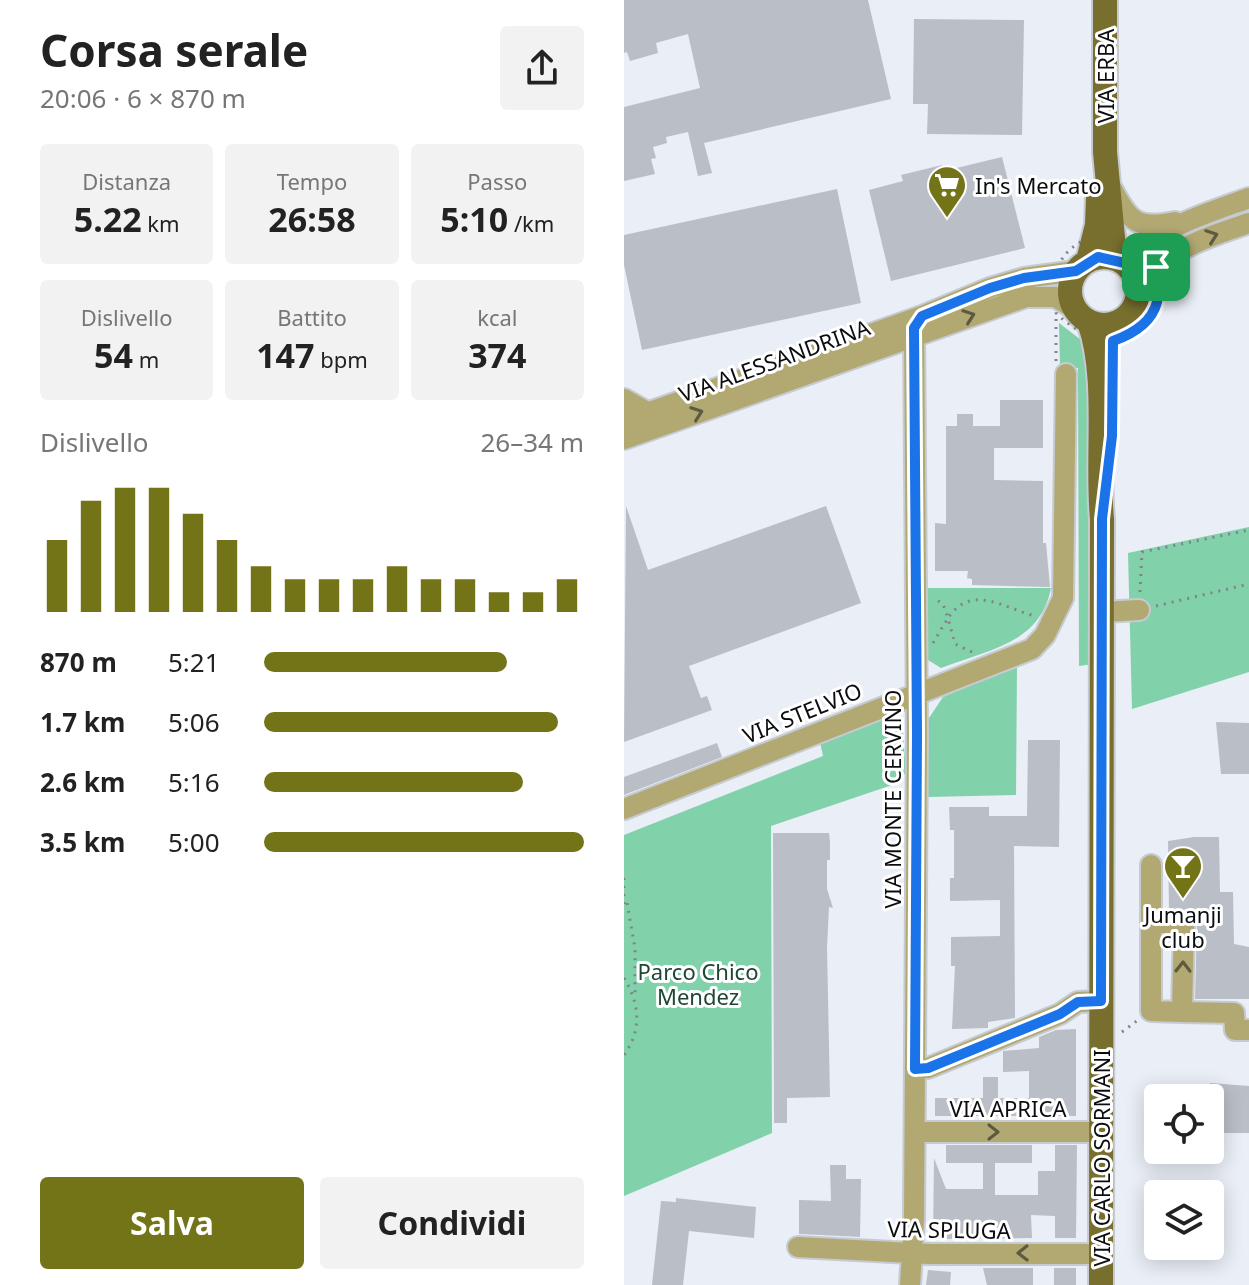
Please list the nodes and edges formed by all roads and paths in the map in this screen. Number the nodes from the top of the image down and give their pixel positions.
1 (1105, 0) edge
2 (1105, 152) junction
3 (1110, 185) junction
4 (1249, 198) edge
5 (1191, 219) junction
6 (1249, 223) edge
7 (1118, 248) junction
8 (1156, 267) junction
9 (1073, 269) junction
10 (1139, 291) junction
11 (922, 316) junction
12 (1086, 321) junction
13 (914, 336) junction
14 (1066, 374) joint
15 (624, 399) edge
16 (647, 412) junction
17 (624, 421) edge
18 (624, 439) edge
19 (1249, 530) edge
20 (1249, 584) edge
21 (1139, 610) junction
22 (1102, 612) junction
23 (1054, 619) junction
24 (986, 666) junction
25 (916, 695) junction
26 (624, 809) edge
27 (1151, 865) dead end
28 (624, 878) edge
29 (627, 903) junction
30 (624, 910) edge
31 (1152, 923) junction
32 (624, 978) edge
33 (635, 997) junction
34 (1101, 1001) junction
35 (1151, 1011) junction
36 (1182, 1012) junction
37 (1249, 1030) edge
38 (1101, 1032) junction
39 (624, 1055) edge
40 (915, 1069) junction
41 (915, 1132) junction
42 (1101, 1132) junction
43 (798, 1247) dead end
44 (913, 1254) junction
45 (1101, 1254) junction
46 (910, 1285) edge
47 (1101, 1285) edge

1 - 2 main road, VIA ERBA
2 - 3 main road, VIA ERBA
2 - 7 main road, VIA ERBA
3 - 5 street
3 - 7 main road, VIA ERBA
4 - 5 street
5 - 7 street
8 -> 6 street
7 - 8 path
7 - 9 main road, VIA ERBA
7 - 9 path
7 - 10 main road
8 - 10 street
8 - 12 path
9 - 11 street, VIA ALESSANDRINA
9 - 12 path
9 - 12 main road, VIA ERBA
10 - 12 main road
11 - 13 street, VIA MONTE CERVINO
11 - 16 street, VIA ALESSANDRINA
13 -> 12 street, VIA ALESSANDRINA
12 - 14 path
12 - 22 main road, VIA CARLO SORMANI
18 -> 13 street, VIA ALESSANDRINA
13 - 25 street, VIA MONTE CERVINO
14 - 23 street, VIA STELVIO
15 - 16 street
16 - 17 street, VIA ALESSANDRINA
19 - 21 path
20 - 21 path
21 - 22 street
22 - 34 main road, VIA CARLO SORMANI
23 - 24 street, VIA STELVIO
23 - 24 path
24 - 25 street, VIA STELVIO
25 - 26 street, VIA STELVIO
25 - 40 street, VIA MONTE CERVINO
27 - 31 street
28 - 29 path
29 - 30 path
29 - 33 path
31 - 35 street
36 -> 31 street
32 - 33 path
33 - 39 path
34 - 38 main road, VIA CARLO SORMANI
34 - 40 street
35 - 36 street
35 - 38 path, VIA CARLO SORMANI
36 - 37 street
38 - 42 main road, VIA CARLO SORMANI
40 - 41 street, VIA MONTE CERVINO
41 -> 42 street, VIA APRICA
41 - 44 street, VIA MONTE CERVINO
42 - 45 main road, VIA CARLO SORMANI
43 - 44 street, VIA SPLUGA
45 -> 44 street, VIA SPLUGA
44 - 46 street, VIA MONTE CERVINO
45 - 47 main road, VIA CARLO SORMANI

